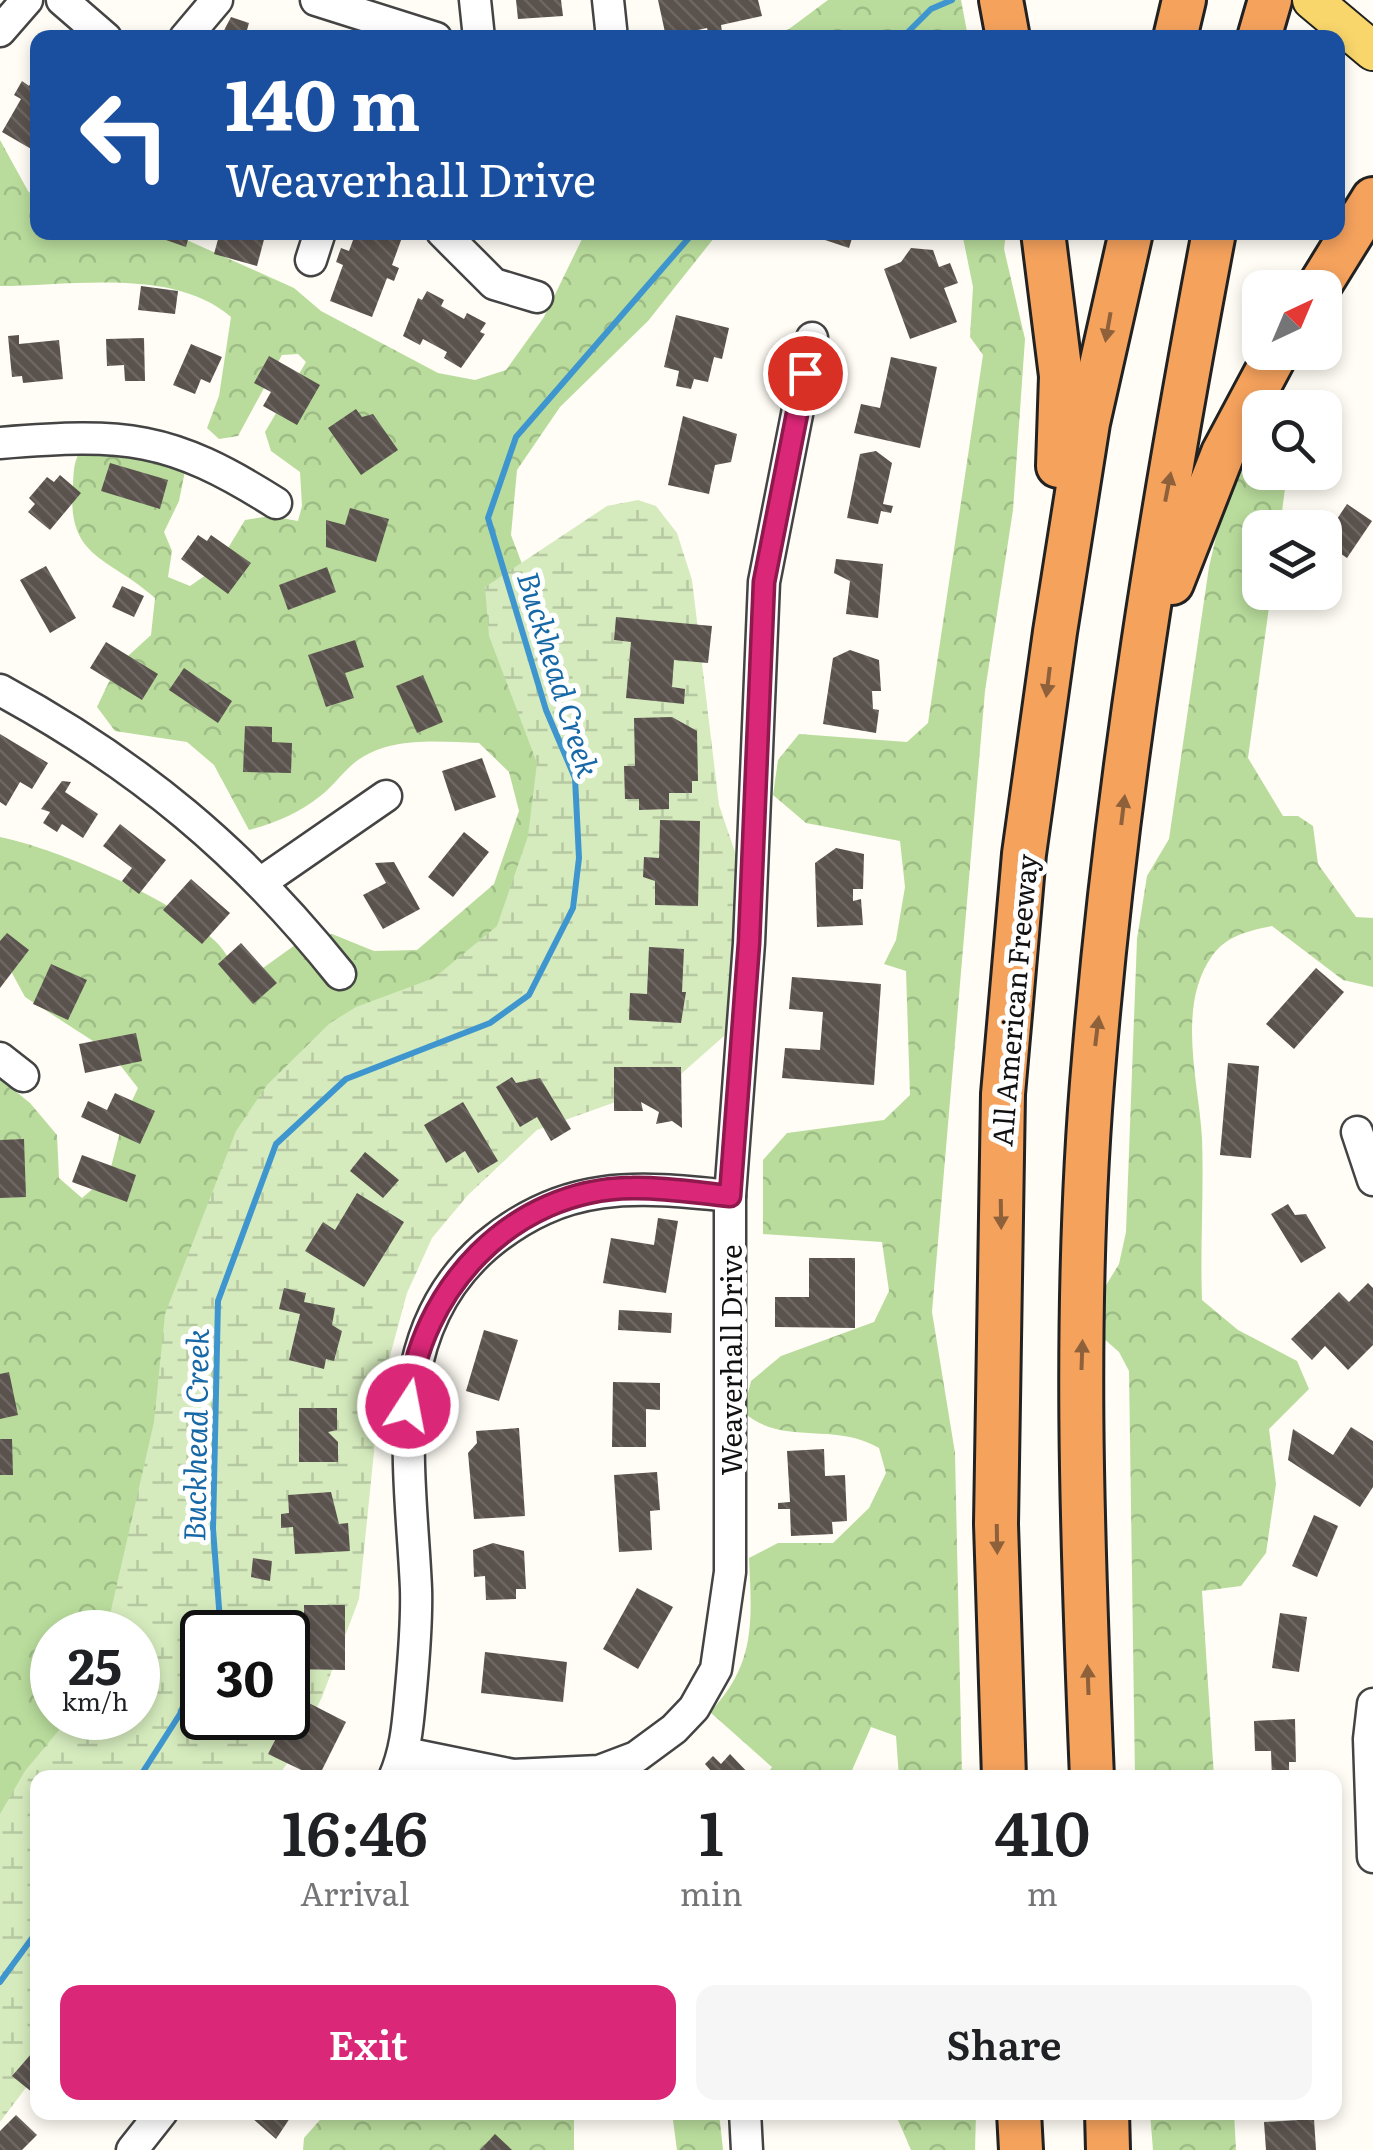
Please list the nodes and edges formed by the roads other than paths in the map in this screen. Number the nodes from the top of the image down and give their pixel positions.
1 (27, 0) edge
2 (62, 0) edge
3 (217, 0) edge
4 (316, 0) edge
5 (475, 0) edge
6 (608, 0) edge
7 (1002, 0) edge
8 (1184, 0) edge
9 (1270, 0) edge
10 (1312, 0) edge
11 (97, 30) edge
12 (192, 30) edge
13 (409, 30) edge
14 (477, 30) edge
15 (611, 30) edge
16 (1007, 30) edge
17 (1177, 30) edge
18 (1261, 30) edge
19 (0, 32) edge
20 (1365, 45) edge
21 (1373, 200) edge
22 (450, 240) edge
23 (1044, 240) edge
24 (1129, 240) edge
25 (1213, 240) edge
26 (1329, 270) edge
27 (537, 297) dead end
28 (812, 338) dead end
29 (1267, 370) edge
30 (0, 442) edge
31 (276, 504) dead end
32 (1055, 632) junction
33 (1142, 652) junction
34 (0, 690) edge
35 (386, 796) dead end
36 (262, 881) junction
37 (340, 974) dead end
38 (1358, 1132) dead end
39 (1373, 1180) edge
40 (730, 1196) junction
41 (1373, 1704) edge
42 (1371, 1738) edge
43 (400, 1765) edge
44 (456, 1770) edge
45 (602, 1770) edge
46 (1004, 1770) edge
47 (1092, 1770) edge
48 (1373, 1857) edge
49 (156, 2120) edge
50 (746, 2120) edge
51 (1019, 2120) edge
52 (1107, 2120) edge
53 (132, 2150) edge
54 (747, 2150) edge
55 (1021, 2150) edge
56 (1108, 2150) edge

1 - 19 street
2 - 11 street
3 - 12 street
4 - 13 street
5 - 14 street
6 - 15 street
7 - 16 highway
8 - 17 highway
9 - 18 highway
10 - 20 main road
21 - 26 highway
22 - 27 street
23 - 32 highway
24 -> 32 highway, All American Freeway
33 -> 25 highway
28 - 40 street, Weaverhall Drive
29 - 33 highway
30 - 31 street
32 -> 46 highway, All American Freeway
47 -> 33 highway
34 - 36 street
35 - 36 street
36 - 37 street
38 - 39 street
40 - 43 street
40 - 45 street, Weaverhall Drive
41 - 42 street
42 - 48 street
43 - 44 street, Weaverhall Drive
49 - 53 street
50 - 54 street
51 - 55 highway
52 - 56 highway

